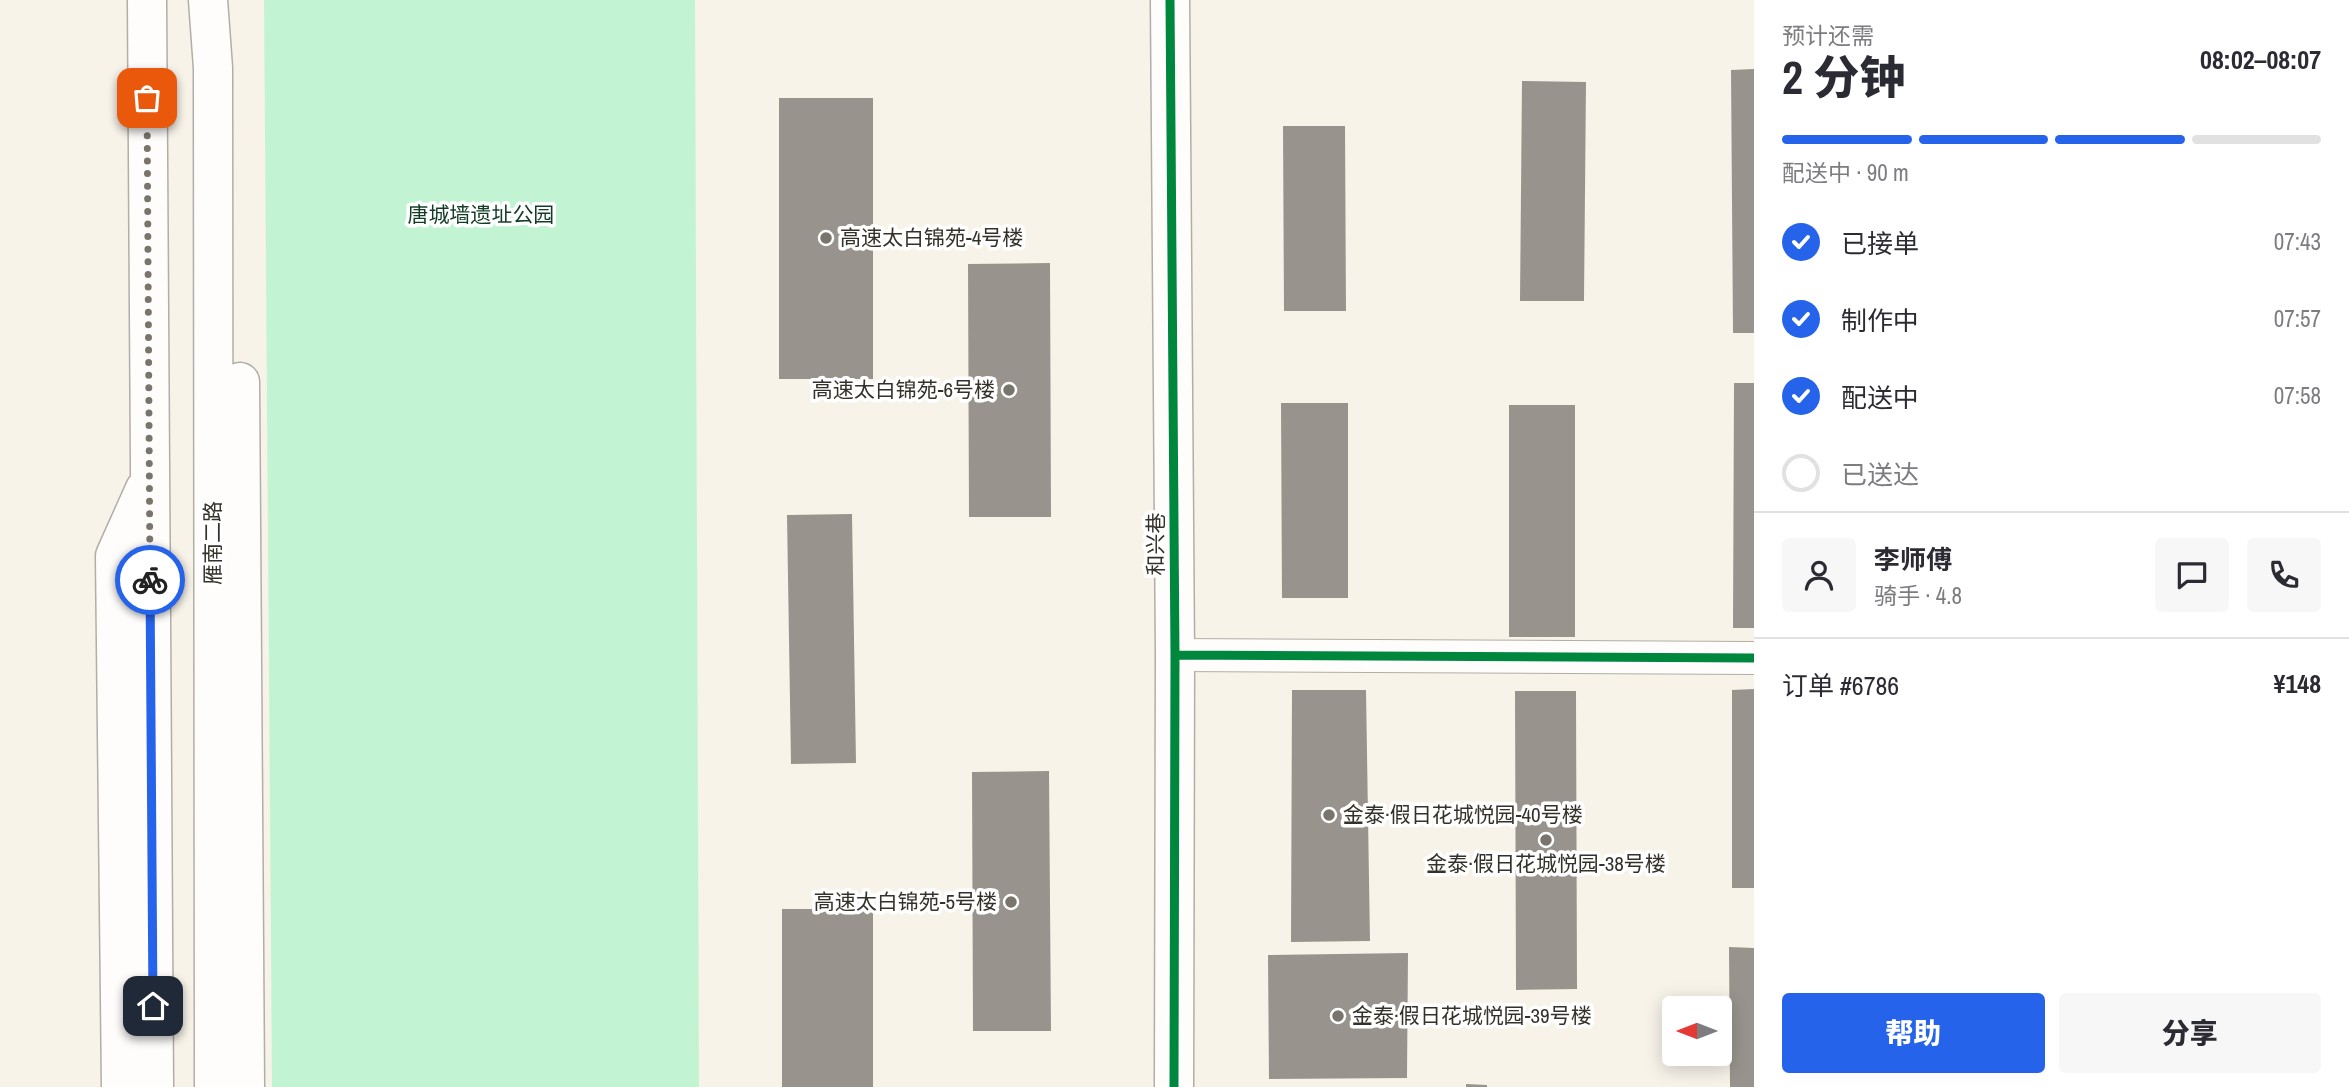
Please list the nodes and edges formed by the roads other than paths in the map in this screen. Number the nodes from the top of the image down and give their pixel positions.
1 (147, 0) edge
2 (1170, 0) edge
3 (208, 8) edge
4 (150, 477) junction
5 (1175, 655) junction
6 (1754, 658) edge
7 (121, 1087) edge
8 (154, 1087) edge
9 (214, 1087) edge
10 (245, 1087) edge
11 (1174, 1087) edge

1 - 4 main road
2 - 5 main road, 和兴巷
3 - 9 main road, 雁南二路
3 - 10 main road
4 - 7 main road
4 - 8 main road
5 - 6 street
5 - 11 main road, 和兴巷

